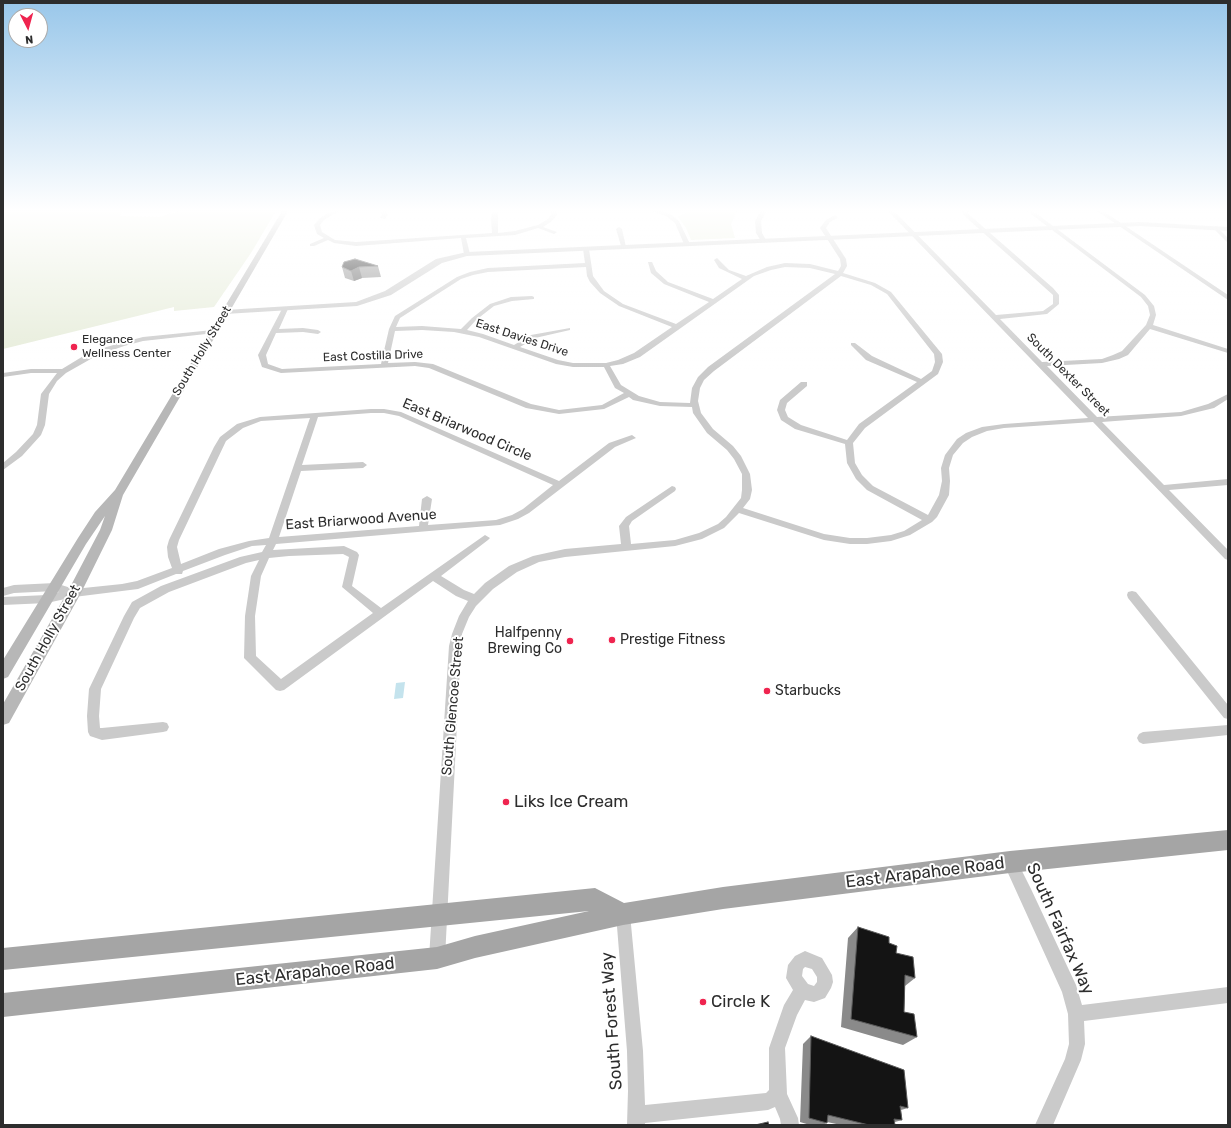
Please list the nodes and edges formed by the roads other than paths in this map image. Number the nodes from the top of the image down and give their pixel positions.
1 (650, 263) dead end
2 (254, 264) edge
3 (435, 264) edge
4 (719, 264) edge
5 (781, 264) edge
6 (789, 264) edge
7 (844, 264) edge
8 (942, 264) edge
9 (1022, 264) edge
10 (1100, 264) edge
11 (1177, 264) edge
12 (588, 265) joint
13 (839, 274) junction
14 (748, 279) junction
15 (532, 298) dead end
16 (1228, 298) edge
17 (714, 302) junction
18 (284, 309) junction
19 (225, 312) junction
20 (993, 317) junction
21 (1149, 326) junction
22 (677, 327) junction
23 (392, 329) junction
24 (568, 329) dead end
25 (274, 331) junction
26 (463, 331) junction
27 (318, 332) dead end
28 (211, 336) junction
29 (853, 344) dead end
30 (515, 347) junction
31 (1228, 351) edge
32 (1040, 364) junction
33 (606, 365) junction
34 (384, 366) junction
35 (63, 371) junction
36 (3, 376) edge
37 (923, 382) junction
38 (804, 384) dead end
39 (629, 394) junction
40 (1228, 396) edge
41 (694, 406) junction
42 (315, 414) junction
43 (1096, 421) junction
44 (632, 438) dead end
45 (849, 443) junction
46 (363, 465) dead end
47 (3, 467) edge
48 (296, 468) junction
49 (1228, 482) edge
50 (560, 485) junction
51 (1161, 488) junction
52 (672, 489) dead end
53 (119, 492) junction
54 (427, 499) dead end
55 (738, 510) junction
56 (929, 520) junction
57 (423, 529) junction
58 (485, 538) dead end
59 (273, 540) junction
60 (627, 548) junction
61 (265, 555) junction
62 (1228, 556) edge
63 (178, 571) junction
64 (433, 576) junction
65 (55, 587) junction
66 (3, 592) edge
67 (74, 593) junction
68 (1132, 595) dead end
69 (47, 599) junction
70 (475, 599) junction
71 (3, 601) edge
72 (381, 614) junction
73 (3, 673) edge
74 (1228, 714) edge
75 (3, 718) edge
76 (163, 727) dead end
77 (1228, 730) edge
78 (1143, 738) dead end
79 (1228, 840) edge
80 (1010, 862) junction
81 (622, 914) junction
82 (439, 916) junction
83 (437, 958) junction
84 (3, 959) edge
85 (802, 990) dead end
86 (1228, 995) edge
87 (3, 1005) edge
88 (1076, 1014) junction
89 (778, 1095) junction
90 (636, 1120) edge
91 (790, 1125) edge
92 (1044, 1125) edge

1 - 17 street
2 - 19 main road, South Holly Street
3 - 18 street
4 - 14 street
5 - 14 street, East Davies Drive
6 - 13 street, East Davies Drive
7 - 13 street
8 - 20 street, South Dexter Street
9 - 20 street
10 - 21 street
11 - 16 street
12 - 22 street
12 - 23 street
13 - 37 street, East Davies Drive
13 - 41 street
14 - 17 street, East Davies Drive
15 - 26 street
17 - 22 street, East Davies Drive
18 - 19 street
18 - 25 street, East Costilla Drive
19 - 28 main road, South Holly Street
20 - 32 street, South Dexter Street
21 - 31 street
21 - 32 street
22 - 33 street, East Davies Drive
23 - 26 street, East Davies Drive
23 - 34 street
24 - 30 street
25 - 27 street
25 - 34 street, East Costilla Drive
26 - 30 street, East Davies Drive
28 - 35 street
28 - 53 main road, South Holly Street
29 - 37 street
30 - 33 street, East Davies Drive
32 - 43 street, South Dexter Street
33 - 39 street
34 - 39 street, East Costilla Drive
35 - 36 street
35 - 47 street
37 - 45 street
38 - 45 street
39 - 41 street
40 - 43 street
41 - 55 street
42 - 48 street
42 - 50 street, East Briarwood Circle
42 - 63 street, East Briarwood Circle
43 - 51 street, South Dexter Street
43 - 56 street
44 - 50 street, East Briarwood Avenue
45 - 56 street
46 - 48 street
48 - 59 street
49 - 51 street
50 - 57 street, East Briarwood Avenue
51 - 62 street, South Dexter Street
52 - 60 street
53 - 65 main road, South Holly Street
53 - 67 main road, South Holly Street
54 - 57 street
55 - 56 street
55 - 60 street, South Glencoe Street
57 - 59 street, East Briarwood Avenue
58 - 64 street
59 - 61 street
59 - 63 street, East Briarwood Avenue
60 - 70 street, South Glencoe Street
61 - 72 street
61 - 72 street
61 - 76 street
63 - 67 street, East Briarwood Avenue
64 - 70 street
64 - 72 street
65 - 66 street
65 - 67 street
65 - 69 main road, South Holly Street
67 - 69 street, East Briarwood Avenue
67 - 75 main road, South Holly Street
68 - 74 street
69 - 71 street, East Briarwood Avenue
69 - 73 main road, South Holly Street
70 - 82 street, South Glencoe Street
77 - 78 street
79 - 80 main road, East Arapahoe Road
80 - 81 main road, East Arapahoe Road
80 - 88 street, South Fairfax Way
81 - 82 main road
81 - 83 main road, East Arapahoe Road
81 - 90 street, South Forest Way
82 - 83 street, South Glencoe Street
82 - 84 main road
83 - 87 main road, East Arapahoe Road
85 - 89 street
86 - 88 street
88 - 92 street, South Fairfax Way
89 - 90 street
89 - 91 street

